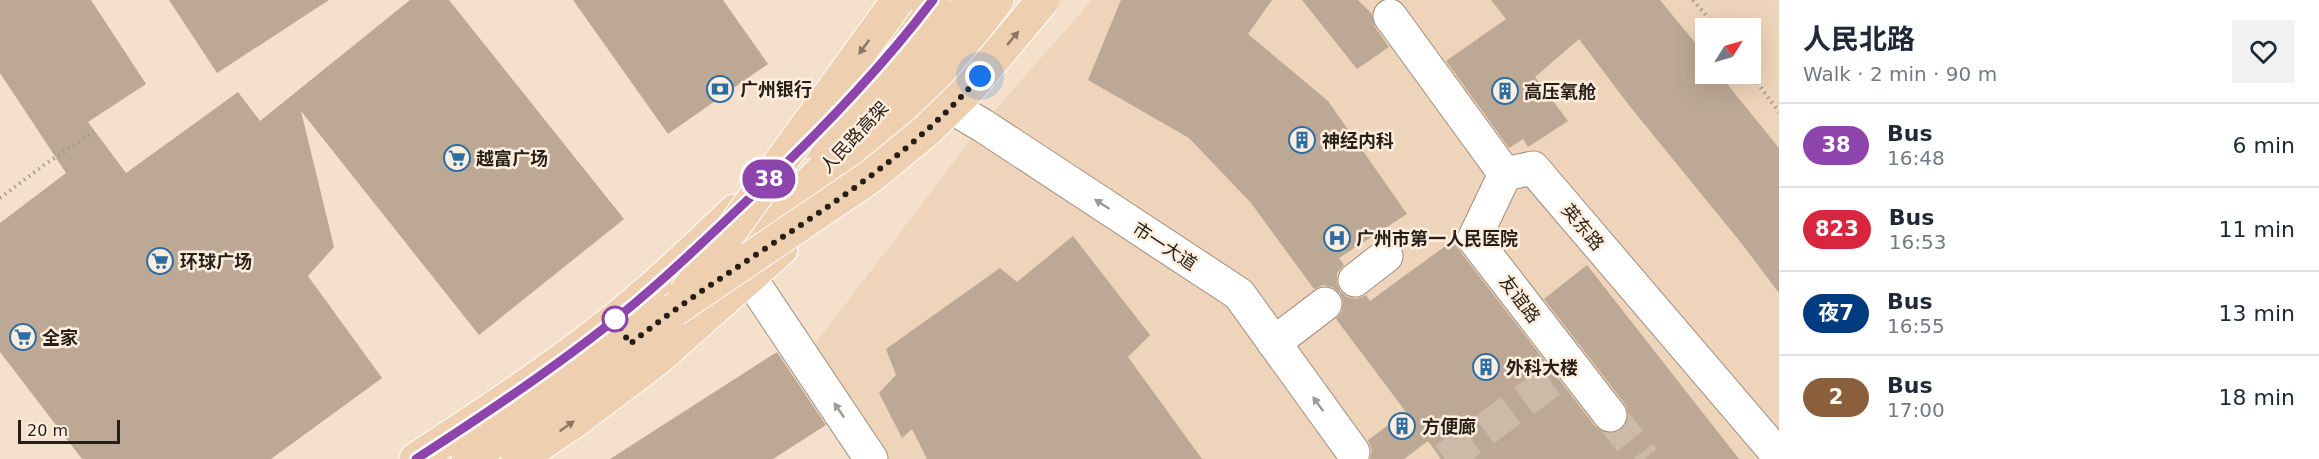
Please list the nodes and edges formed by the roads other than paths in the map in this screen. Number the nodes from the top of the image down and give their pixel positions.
1 (898, 0) edge
2 (933, 0) edge
3 (972, 0) edge
4 (997, 0) edge
5 (1043, 0) edge
6 (1390, 16) dead end
7 (926, 93) junction
8 (1505, 174) junction
9 (1386, 255) dead end
10 (750, 278) junction
11 (1355, 280) dead end
12 (1325, 303) dead end
13 (674, 310) junction
14 (1274, 343) junction
15 (1610, 415) tunnel mouth
16 (1353, 452) dead end
17 (1779, 456) edge
18 (416, 459) edge
19 (468, 459) edge
20 (518, 459) edge
21 (871, 459) edge

1 -> 13 main road, bridge
2 - 18 main road
3 - 13 main road, 人民路高架, bridge
4 - 7 main road
13 -> 5 main road, bridge
6 - 8 street
7 - 10 main road
14 -> 7 street, 市一大道
8 - 15 street, 友谊路
8 - 17 street, 英东路
9 - 11 street
20 -> 10 main road
21 -> 10 street
12 - 14 street
13 - 19 main road, 人民路高架
16 -> 14 street, 市一大道

